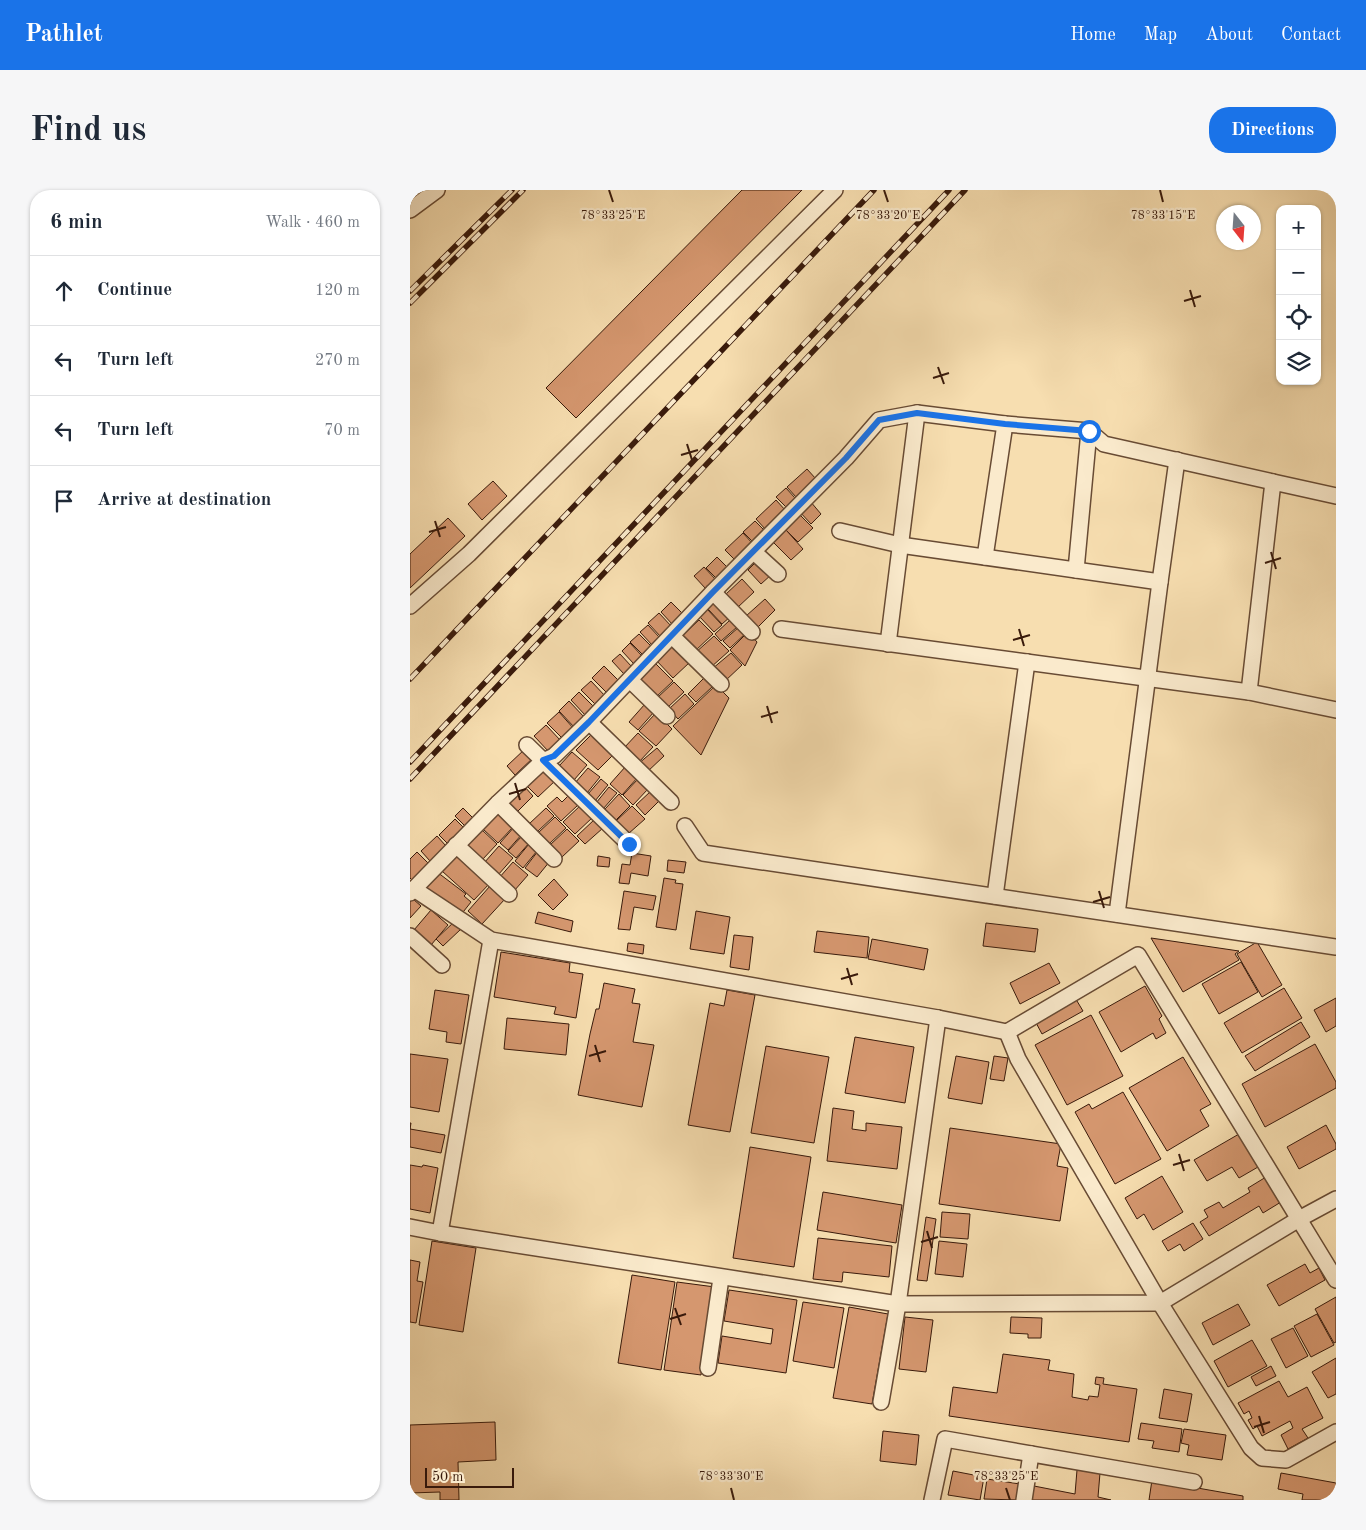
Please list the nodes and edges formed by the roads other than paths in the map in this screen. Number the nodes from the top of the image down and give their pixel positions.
1 (437, 190) edge
2 (835, 190) edge
3 (410, 210) edge
4 (917, 413) junction
5 (1005, 424) junction
6 (1089, 431) junction
7 (1177, 460) junction
8 (1273, 482) junction
9 (1336, 496) edge
10 (840, 531) dead end
11 (900, 545) junction
12 (754, 552) junction
13 (985, 557) junction
14 (1076, 570) junction
15 (778, 574) dead end
16 (1160, 582) junction
17 (713, 592) junction
18 (410, 606) edge
19 (781, 629) dead end
20 (752, 632) dead end
21 (672, 636) junction
22 (888, 644) junction
23 (1027, 662) junction
24 (1148, 678) junction
25 (630, 680) junction
26 (721, 684) dead end
27 (1249, 692) junction
28 (1336, 710) edge
29 (667, 716) dead end
30 (589, 722) junction
31 (526, 744) dead end
32 (543, 760) junction
33 (671, 802) dead end
34 (498, 803) junction
35 (685, 826) dead end
36 (629, 844) dead end
37 (456, 845) junction
38 (554, 858) dead end
39 (412, 891) edge
40 (509, 894) dead end
41 (995, 896) junction
42 (1117, 914) junction
43 (410, 936) edge
44 (491, 940) junction
45 (1336, 947) edge
46 (442, 965) dead end
47 (938, 1018) junction
48 (1007, 1032) junction
49 (1336, 1199) edge
50 (1299, 1219) junction
51 (410, 1227) edge
52 (440, 1234) junction
53 (721, 1278) junction
54 (1336, 1280) edge
55 (1160, 1303) junction
56 (898, 1304) junction
57 (708, 1368) dead end
58 (881, 1402) dead end
59 (1336, 1432) edge
60 (1031, 1454) junction
61 (1194, 1482) dead end
62 (932, 1500) edge
63 (1024, 1500) edge

1 - 3 street
2 - 18 street
4 - 5 street
4 - 11 street
4 - 12 street
5 - 6 street
5 - 13 street
6 - 7 street
6 - 14 street
7 - 8 street
7 - 16 street
8 - 9 street
8 - 27 street
10 - 11 street
11 - 13 street
11 - 22 street
12 - 15 street
12 - 17 street
13 - 14 street
14 - 16 street
16 - 24 street
17 - 20 street
17 - 21 street
19 - 22 street
21 - 25 street
21 - 26 street
22 - 23 street
23 - 24 street
23 - 41 street
24 - 27 street
24 - 42 street
25 - 29 street
25 - 30 street
27 - 28 street
30 - 32 street
30 - 33 street
31 - 32 street
32 - 34 street
32 - 36 street
34 - 37 street
34 - 38 street
35 - 41 street
37 - 39 street
37 - 40 street
39 - 44 street
41 - 42 street
42 - 45 street
43 - 46 street
44 - 47 street
44 - 52 street
47 - 48 street
47 - 56 street
48 - 50 street
48 - 55 street
49 - 50 street
50 - 54 street
50 - 55 street
51 - 52 street
52 - 53 street
53 - 56 street
53 - 57 street
55 - 56 street
55 - 59 street
56 - 58 street
60 - 61 street
60 - 62 street
60 - 63 street

